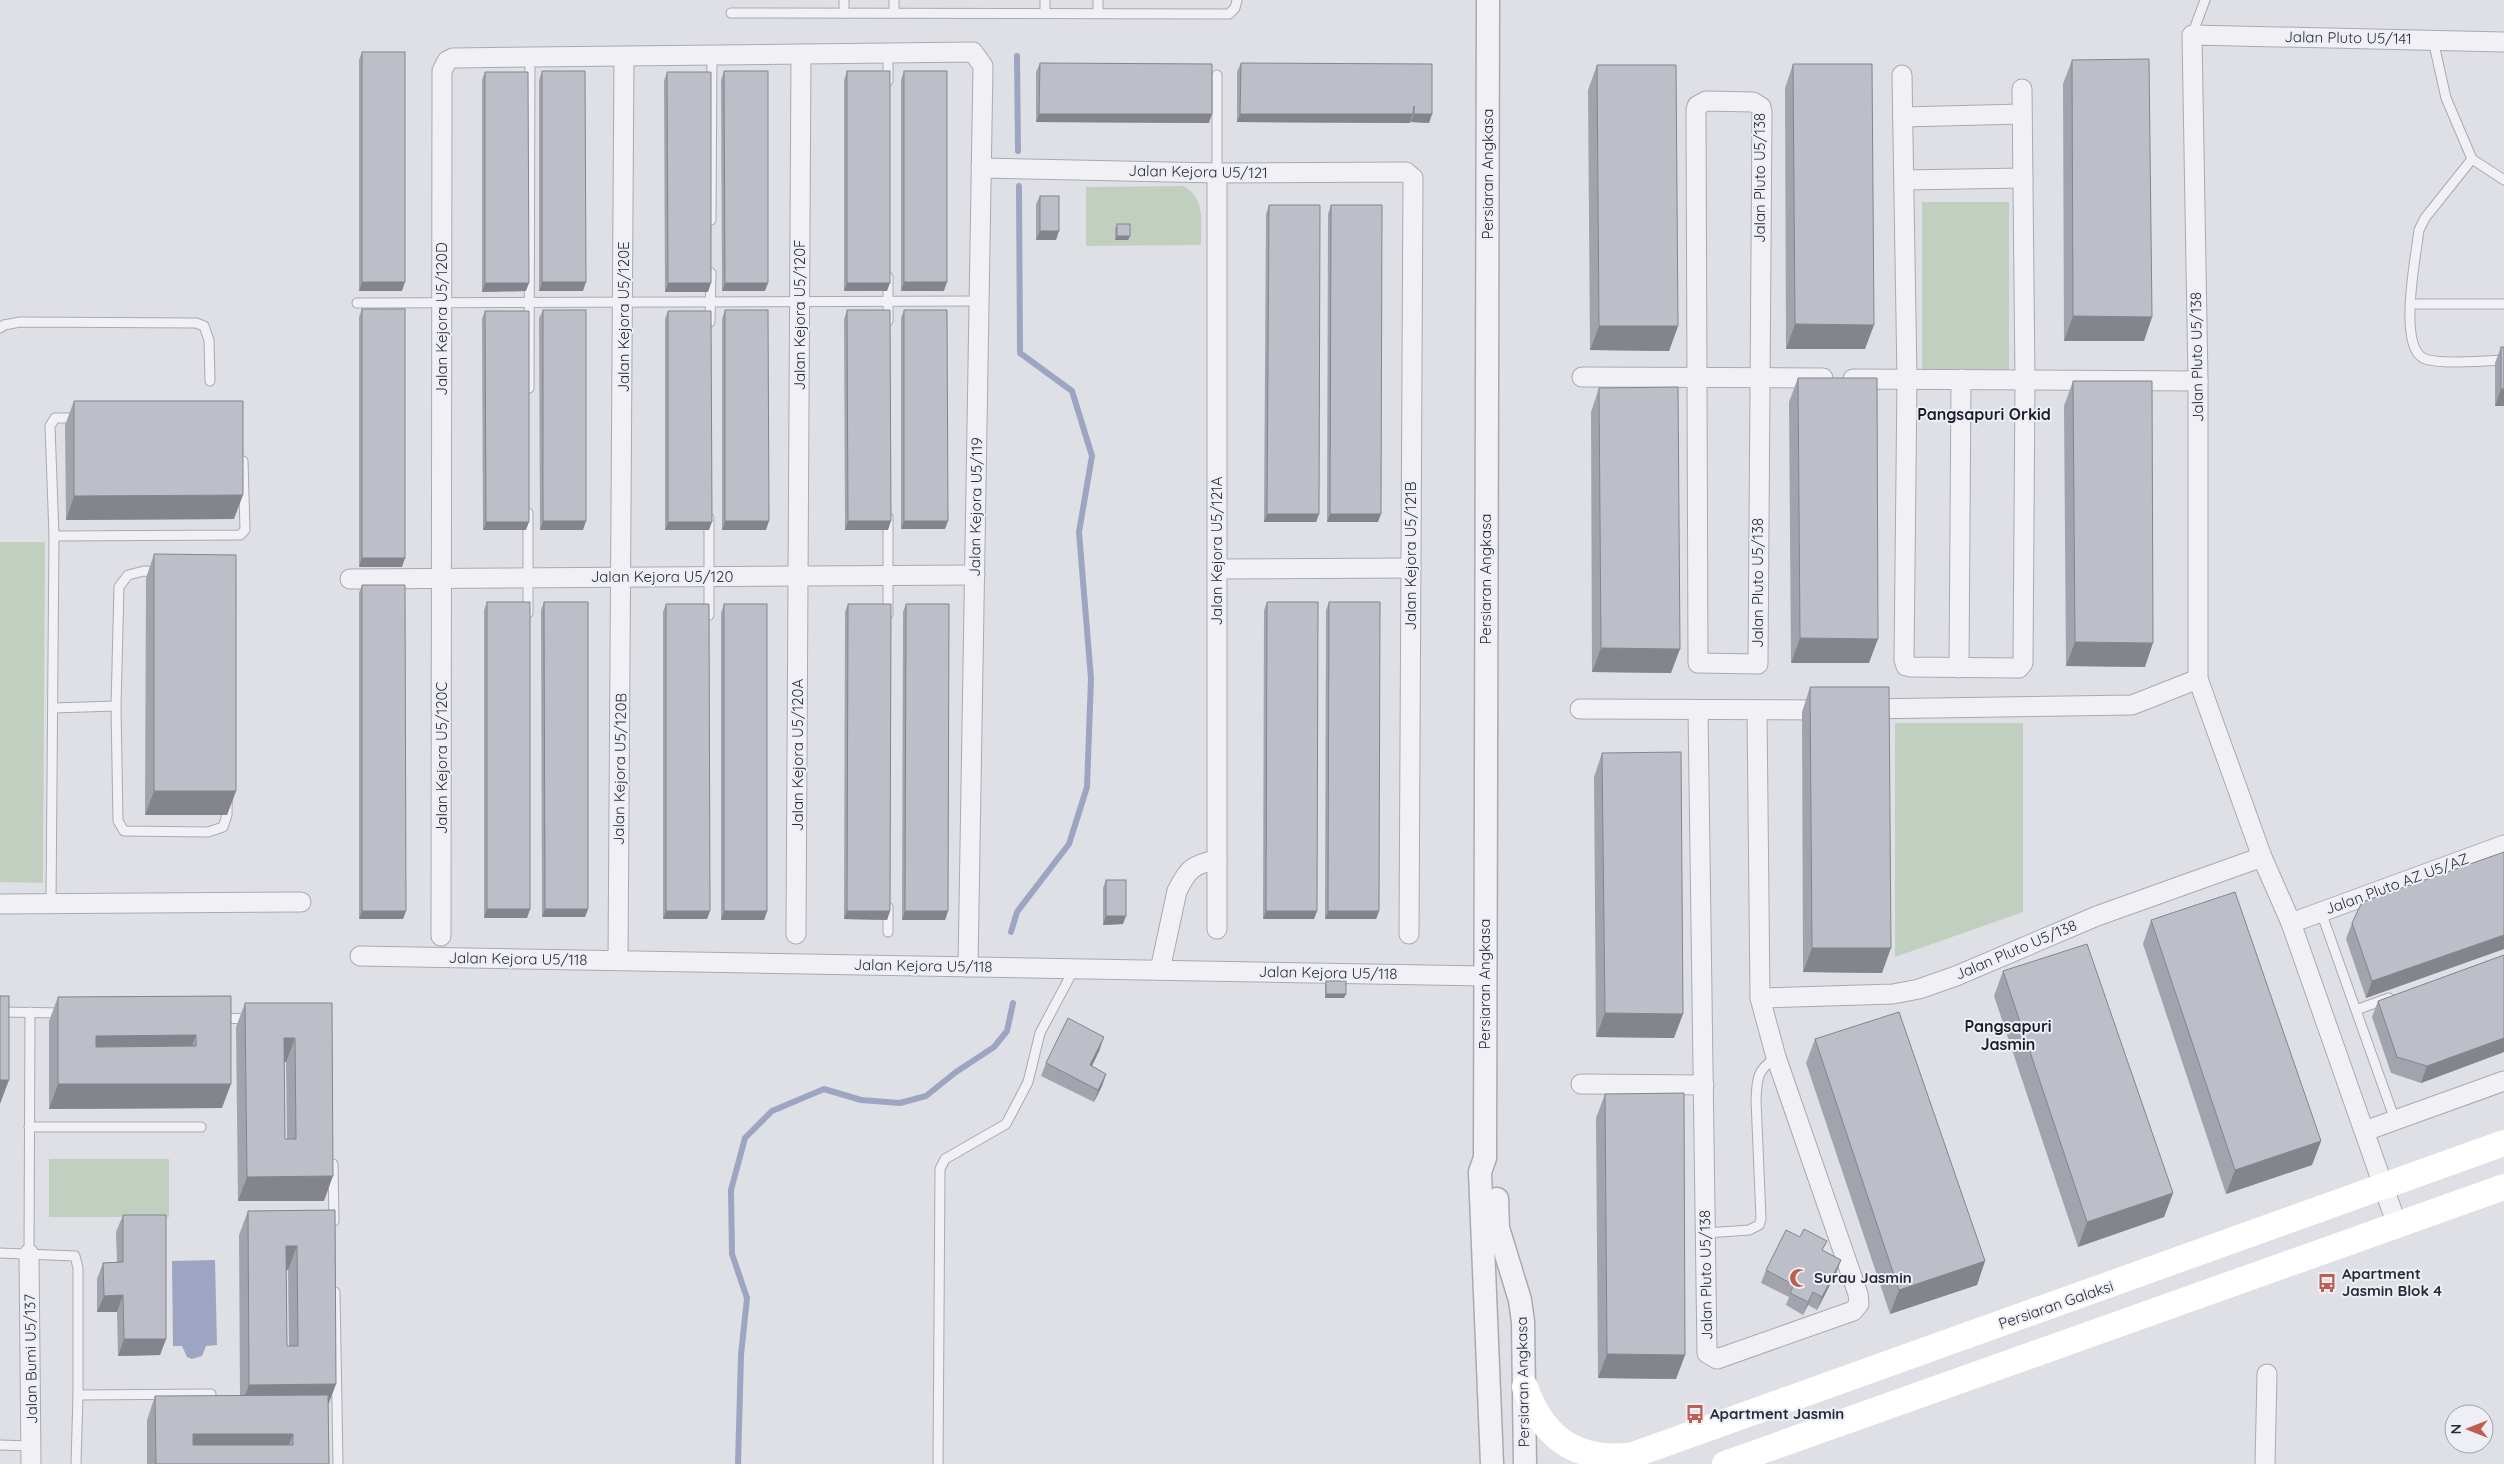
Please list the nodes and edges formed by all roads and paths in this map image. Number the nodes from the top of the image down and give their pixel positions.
1 (844, 0) edge
2 (894, 0) edge
3 (1045, 0) edge
4 (1098, 0) edge
5 (1237, 0) edge
6 (1488, 0) edge
7 (2205, 0) edge
8 (731, 13) dead end
9 (844, 14) junction
10 (894, 14) junction
11 (1045, 14) junction
12 (1098, 14) junction
13 (2192, 35) junction
14 (2433, 40) junction
15 (2504, 42) edge
16 (888, 53) junction
17 (801, 54) junction
18 (712, 55) junction
19 (624, 56) junction
20 (530, 57) junction
21 (1217, 75) dead end
22 (1902, 75) dead end
23 (2022, 89) dead end
24 (888, 92) edge
25 (2022, 114) junction
26 (1902, 117) junction
27 (2472, 159) junction
28 (982, 168) junction
29 (1217, 173) junction
30 (1413, 178) joint
31 (2023, 178) junction
32 (1904, 180) junction
33 (2504, 180) edge
34 (711, 233) edge
35 (710, 263) edge
36 (888, 272) edge
37 (979, 301) junction
38 (624, 302) junction
39 (710, 302) junction
40 (800, 302) junction
41 (888, 302) junction
42 (356, 303) dead end
43 (442, 303) junction
44 (529, 303) junction
45 (2411, 304) junction
46 (2504, 304) edge
47 (0, 328) edge
48 (888, 331) edge
49 (710, 332) edge
50 (2504, 360) edge
51 (1582, 377) dead end
52 (1698, 378) junction
53 (1760, 378) junction
54 (1907, 379) junction
55 (1961, 379) junction
56 (2025, 380) junction
57 (210, 381) dead end
58 (2198, 381) junction
59 (529, 401) edge
60 (92, 418) edge
61 (242, 451) edge
62 (528, 499) edge
63 (888, 507) edge
64 (709, 508) edge
65 (54, 536) junction
66 (1411, 568) junction
67 (1217, 569) junction
68 (975, 575) junction
69 (800, 576) junction
70 (888, 576) junction
71 (622, 577) junction
72 (709, 577) junction
73 (528, 578) junction
74 (350, 579) dead end
75 (442, 579) junction
76 (888, 625) edge
77 (709, 626) edge
78 (528, 627) edge
79 (1959, 668) junction
80 (2198, 679) junction
81 (116, 706) junction
82 (54, 708) junction
83 (1580, 710) dead end
84 (1698, 710) junction
85 (1757, 710) junction
86 (2504, 846) edge
87 (2262, 857) junction
88 (1217, 860) junction
89 (888, 892) edge
90 (301, 902) dead end
91 (0, 904) edge
92 (51, 904) junction
93 (2321, 912) junction
94 (2291, 923) junction
95 (1217, 929) dead end
96 (888, 932) dead end
97 (796, 934) dead end
98 (1409, 934) dead end
99 (441, 936) dead end
100 (360, 956) dead end
101 (618, 960) junction
102 (968, 967) junction
103 (1074, 968) junction
104 (1160, 970) junction
105 (1485, 976) junction
106 (2402, 993) edge
107 (1760, 998) junction
108 (2356, 1010) junction
109 (0, 1012) edge
110 (30, 1012) junction
111 (79, 1014) edge
112 (206, 1018) edge
113 (265, 1019) edge
114 (1776, 1058) junction
115 (2504, 1081) edge
116 (1580, 1084) dead end
117 (1704, 1085) junction
118 (2395, 1120) junction
119 (29, 1127) junction
120 (200, 1127) dead end
121 (2365, 1131) junction
122 (2504, 1143) edge
123 (333, 1158) edge
124 (1485, 1158) junction
125 (2384, 1186) junction
126 (2504, 1187) edge
127 (2397, 1225) junction
128 (334, 1227) edge
129 (1706, 1233) junction
130 (0, 1253) edge
131 (29, 1254) junction
132 (335, 1286) edge
133 (2267, 1374) dead end
134 (1525, 1387) junction
135 (210, 1394) edge
136 (78, 1395) junction
137 (0, 1445) edge
138 (31, 1455) edge
139 (1619, 1460) edge
140 (76, 1464) edge
141 (338, 1464) edge
142 (938, 1464) edge
143 (1492, 1464) edge
144 (1525, 1464) edge
145 (1725, 1464) edge
146 (2265, 1464) edge

1 - 9 lane
2 - 10 lane
3 - 11 lane
4 - 12 lane
5 - 12 lane
6 - 105 street, Persiaran Angkasa
7 - 13 lane
8 - 9 lane
9 - 10 lane
10 - 11 lane
11 - 12 lane
13 - 14 street, Jalan Pluto U5/141
13 - 58 street, Jalan Pluto U5/138
14 - 15 street, Jalan Pluto U5/141
14 - 27 lane
16 - 17 street
16 - 24 lane
16 - 28 street, Jalan Kejora U5/119
17 - 18 street
17 - 40 street, Jalan Kejora U5/120F
18 - 19 street
18 - 34 lane
19 - 20 street
19 - 38 street, Jalan Kejora U5/120E
20 - 43 street, Jalan Kejora U5/120D
20 - 44 lane
21 - 29 lane
22 - 26 street
23 - 25 street
25 - 26 street
25 - 31 street
26 - 32 street
27 - 33 lane
27 - 45 lane
28 - 29 street, Jalan Kejora U5/121
28 - 37 street, Jalan Kejora U5/119
29 - 30 street, Jalan Kejora U5/121
29 - 67 street, Jalan Kejora U5/121A
30 - 66 street, Jalan Kejora U5/121B
31 - 32 street
31 - 56 street
32 - 54 street
35 - 39 lane
36 - 41 lane
37 - 41 lane
37 - 68 street, Jalan Kejora U5/119
38 - 39 lane
38 - 44 lane
38 - 71 street, Jalan Kejora U5/120E
39 - 40 lane
39 - 49 lane
40 - 41 lane
40 - 69 street, Jalan Kejora U5/120F
41 - 48 lane
42 - 43 lane
43 - 44 lane
43 - 75 street, Jalan Kejora U5/120D
44 - 59 lane
45 - 46 lane
45 - 50 lane
47 - 57 lane
51 - 52 street
52 - 53 street
52 - 53 street, Jalan Pluto U5/138
52 - 53 street, Jalan Pluto U5/138
53 - 54 street
54 - 55 street
54 - 79 street
55 - 56 street
55 - 79 street
56 - 58 street
56 - 79 street
58 - 80 street, Jalan Pluto U5/138
60 - 65 lane
61 - 65 lane
62 - 73 lane
63 - 70 lane
64 - 72 lane
65 - 82 lane
66 - 67 street
66 - 98 street, Jalan Kejora U5/121B
67 - 88 street, Jalan Kejora U5/121A
68 - 70 street, Jalan Kejora U5/120
68 - 102 street, Jalan Kejora U5/119
69 - 70 street, Jalan Kejora U5/120
69 - 72 street, Jalan Kejora U5/120
69 - 97 street, Jalan Kejora U5/120A
70 - 76 lane
71 - 72 street, Jalan Kejora U5/120
71 - 73 street, Jalan Kejora U5/120
71 - 101 street, Jalan Kejora U5/120B
72 - 77 lane
73 - 75 street, Jalan Kejora U5/120
73 - 78 lane
74 - 75 street, Jalan Kejora U5/120
75 - 99 street, Jalan Kejora U5/120C
80 - 85 street
80 - 87 street, Jalan Pluto U5/138
81 - 81 lane
81 - 82 lane
82 - 92 lane
83 - 84 street
84 - 85 street
84 - 117 street, Jalan Pluto U5/138
85 - 107 street, Jalan Pluto U5/138
86 - 93 street, Jalan Pluto AZ U5/AZ
87 - 94 street, Jalan Pluto U5/138
87 - 107 street, Jalan Pluto U5/138
88 - 95 street, Jalan Kejora U5/121A
88 - 104 street
89 - 96 lane
90 - 92 street
91 - 92 street
93 - 94 street, Jalan Pluto AZ U5/AZ
93 - 108 lane
94 - 121 street, Jalan Pluto U5/138
100 - 101 street, Jalan Kejora U5/118
101 - 102 street, Jalan Kejora U5/118
102 - 103 street, Jalan Kejora U5/118
103 - 104 street, Jalan Kejora U5/118
103 - 142 lane
104 - 105 street, Jalan Kejora U5/118
105 - 124 street, Persiaran Angkasa
106 - 108 lane
107 - 114 street, Jalan Pluto U5/138
108 - 118 lane
109 - 110 lane
110 - 111 lane
110 - 119 lane
112 - 113 lane
114 - 129 lane
114 - 129 street, Jalan Pluto U5/138
115 - 118 street
116 - 117 street
117 - 129 street, Jalan Pluto U5/138
118 - 121 street
119 - 120 lane
119 - 131 lane
121 - 125 street, Jalan Pluto U5/138
122 - 125 main road, Persiaran Galaksi
123 - 128 lane
124 - 134 street, Persiaran Angkasa
124 - 143 street, Persiaran Angkasa
125 - 127 street, Jalan Pluto U5/138
125 - 139 main road, Persiaran Galaksi
126 - 127 main road
127 - 145 main road
130 - 131 lane
131 - 136 lane
131 - 138 street, Jalan Bumi U5/137
132 - 141 lane
133 - 146 street
134 - 139 main road, Persiaran Galaksi
134 - 144 street, Persiaran Angkasa
135 - 136 lane
136 - 140 lane
137 - 138 lane

